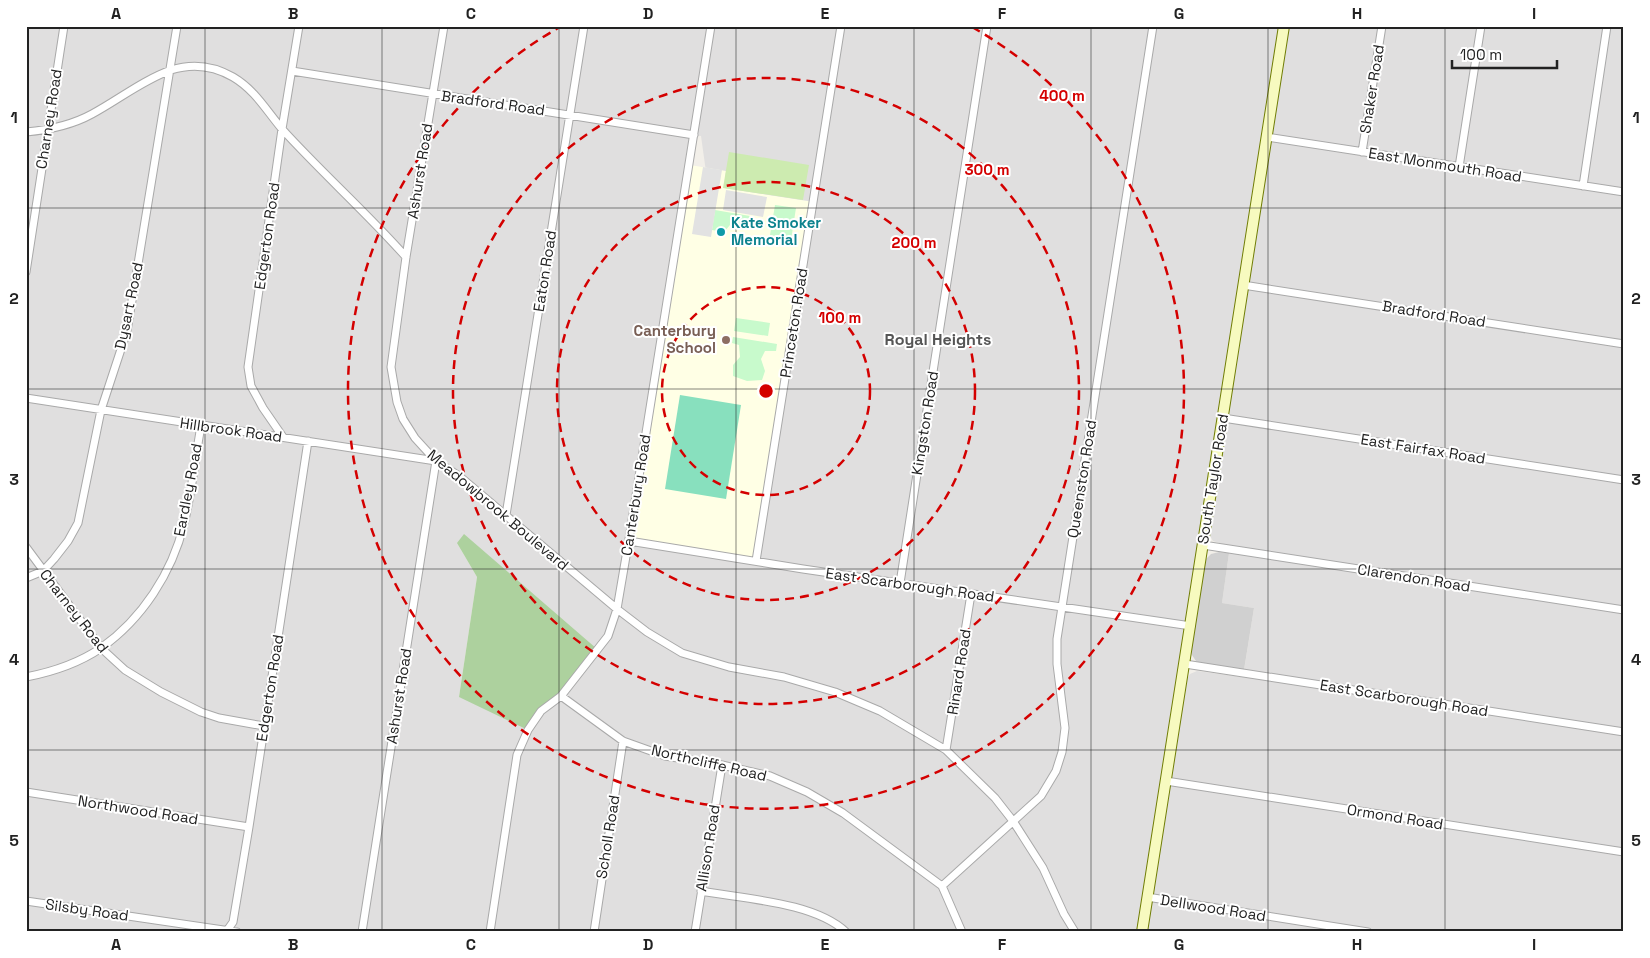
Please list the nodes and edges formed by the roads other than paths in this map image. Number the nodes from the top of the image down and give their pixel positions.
1 (64, 26) edge
2 (177, 26) edge
3 (298, 26) edge
4 (444, 26) edge
5 (584, 26) edge
6 (711, 26) edge
7 (841, 26) edge
8 (987, 26) edge
9 (1152, 26) edge
10 (1284, 26) edge
11 (1382, 26) edge
12 (1481, 26) edge
13 (1607, 26) edge
14 (170, 70) junction
15 (292, 71) junction
16 (433, 94) junction
17 (570, 115) junction
18 (48, 128) junction
19 (282, 129) junction
20 (26, 132) edge
21 (694, 135) junction
22 (1267, 137) junction
23 (1362, 152) junction
24 (1459, 167) junction
25 (1583, 186) junction
26 (1624, 192) edge
27 (406, 257) junction
28 (26, 272) edge
29 (1243, 285) junction
30 (1624, 344) edge
31 (26, 398) edge
32 (101, 410) junction
33 (1223, 418) junction
34 (201, 426) junction
35 (283, 437) junction
36 (308, 441) junction
37 (436, 461) junction
38 (1624, 480) edge
39 (506, 515) junction
40 (629, 541) junction
41 (1203, 545) junction
42 (26, 547) edge
43 (756, 561) junction
44 (43, 571) junction
45 (26, 578) edge
46 (900, 583) junction
47 (971, 594) junction
48 (1062, 608) junction
49 (617, 609) junction
50 (1624, 610) edge
51 (1191, 626) junction
52 (101, 648) junction
53 (1185, 664) junction
54 (26, 677) edge
55 (561, 696) junction
56 (264, 726) junction
57 (1624, 732) edge
58 (623, 741) junction
59 (946, 750) junction
60 (722, 765) junction
61 (1166, 781) junction
62 (26, 792) edge
63 (1013, 821) junction
64 (249, 827) junction
65 (1624, 852) edge
66 (942, 886) junction
67 (701, 891) junction
68 (1148, 897) junction
69 (26, 901) edge
70 (227, 931) edge
71 (237, 932) edge
72 (362, 932) edge
73 (490, 932) edge
74 (594, 932) edge
75 (695, 932) edge
76 (846, 932) edge
77 (962, 932) edge
78 (1075, 932) edge
79 (1142, 932) edge
80 (1368, 932) edge

1 - 18 street, Charney Road
2 - 14 street, Dysart Road
3 - 15 street, Edgerton Road
4 - 16 street, Ashurst Road
5 - 17 street, Eaton Road
6 - 21 street, Canterbury Road
7 - 43 street, Princeton Road
8 - 46 street, Kingston Road
9 - 48 street, Queenston Road
10 - 22 main road, South Taylor Road
11 - 23 street, Shaker Road
12 - 24 street
13 - 25 street
14 - 18 street
14 - 19 street
14 - 32 street, Dysart Road
15 - 16 street, Bradford Road
15 - 19 street, Edgerton Road
16 - 17 street, Bradford Road
16 - 27 street, Ashurst Road
17 - 21 street, Bradford Road
17 - 39 street, Eaton Road
18 - 20 street
18 - 28 street, Charney Road
19 - 27 street
19 - 35 street, Edgerton Road
21 - 40 street, Canterbury Road
22 - 23 street, East Monmouth Road
22 - 29 main road, South Taylor Road
23 - 24 street, East Monmouth Road
24 - 25 street, East Monmouth Road
25 - 26 street, East Monmouth Road
27 - 37 street, Meadowbrook Boulevard
29 - 30 street, Bradford Road
29 - 33 main road, South Taylor Road
31 - 32 street, Hillbrook Road
32 - 34 street, Hillbrook Road
32 - 44 street, Dysart Road
33 - 38 street, East Fairfax Road
33 - 41 main road, South Taylor Road
34 - 35 street, Hillbrook Road
34 - 52 street, Eardley Road
35 - 36 street, Hillbrook Road
36 - 37 street, Hillbrook Road
36 - 56 street, Edgerton Road
37 - 39 street, Meadowbrook Boulevard
37 - 72 street, Ashurst Road
39 - 49 street, Meadowbrook Boulevard
40 - 43 street, East Scarborough Road
40 - 49 street, Canterbury Road
41 - 50 street, Clarendon Road
41 - 51 main road, South Taylor Road
42 - 44 street, Charney Road
43 - 46 street, East Scarborough Road
44 - 45 street
44 - 52 street, Charney Road
46 - 47 street, East Scarborough Road
47 - 48 street, East Scarborough Road
47 - 59 street, Rinard Road
48 - 51 street, East Scarborough Road
48 - 63 street, Queenston Road
49 - 55 street, Canterbury Road
49 - 59 street, Meadowbrook Boulevard
51 - 53 main road, South Taylor Road
52 - 54 street, Eardley Road
52 - 56 street, Charney Road
53 - 57 street, East Scarborough Road
53 - 61 main road, South Taylor Road
55 - 58 street, Northcliffe Road
55 - 73 street, Canterbury Road
56 - 64 street, Edgerton Road
58 - 60 street, Northcliffe Road
58 - 74 street, Scholl Road
59 - 63 street, Meadowbrook Boulevard
60 - 66 street, Northcliffe Road
60 - 67 street, Allison Road
61 - 65 street, Ormond Road
61 - 68 main road, South Taylor Road
62 - 64 street, Northwood Road
63 - 66 street, Queenston Road
63 - 78 street, Meadowbrook Boulevard
64 - 70 street, Edgerton Road
66 - 77 street
67 - 75 street, Allison Road
67 - 76 street
68 - 79 main road, South Taylor Road
68 - 80 street, Dellwood Road
69 - 70 street, Silsby Road
70 - 71 street, Silsby Road

